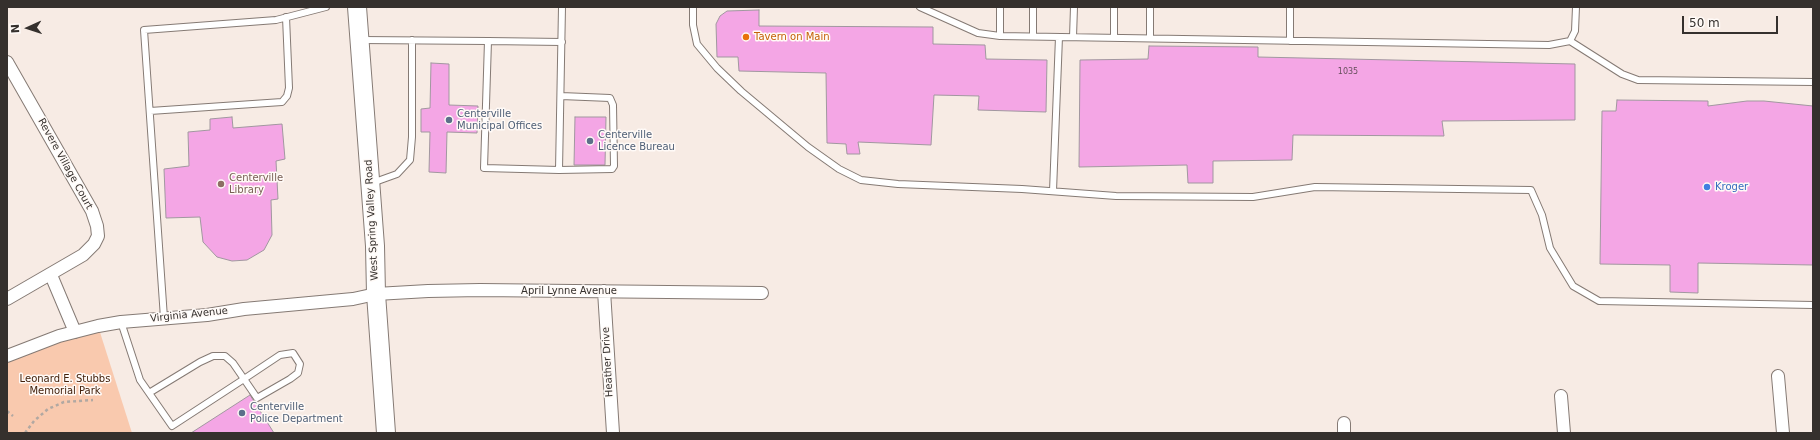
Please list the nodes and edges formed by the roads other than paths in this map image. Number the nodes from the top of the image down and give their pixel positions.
1 (326, 7) edge
2 (357, 7) edge
3 (562, 7) edge
4 (693, 7) edge
5 (920, 7) edge
6 (1000, 7) edge
7 (1033, 7) edge
8 (1074, 7) edge
9 (1114, 7) edge
10 (1150, 7) edge
11 (1290, 7) edge
12 (1576, 7) edge
13 (286, 17) junction
14 (1000, 36) junction
15 (1033, 36) junction
16 (1059, 37) junction
17 (1073, 37) junction
18 (1114, 38) junction
19 (1150, 38) junction
20 (360, 40) junction
21 (412, 40) junction
22 (488, 41) junction
23 (1290, 41) junction
24 (1570, 41) junction
25 (562, 42) junction
26 (7, 62) edge
27 (1813, 82) edge
28 (561, 96) junction
29 (150, 111) junction
30 (559, 170) junction
31 (370, 184) junction
32 (1053, 191) junction
33 (51, 275) junction
34 (604, 291) junction
35 (762, 293) dead end
36 (376, 294) junction
37 (7, 299) edge
38 (1813, 305) edge
39 (164, 318) junction
40 (121, 322) junction
41 (75, 332) junction
42 (7, 356) edge
43 (1778, 376) dead end
44 (244, 379) junction
45 (149, 393) junction
46 (1561, 396) dead end
47 (386, 433) edge
48 (613, 433) edge
49 (1564, 433) edge
50 (1783, 433) edge

1 - 13 lane
2 - 20 street, West Spring Valley Road
3 - 25 lane
4 - 32 lane
5 - 14 lane
6 - 14 lane
7 - 15 lane
8 - 17 lane
9 - 18 lane
10 - 19 lane
11 - 23 lane
12 - 24 lane
13 - 29 lane
13 - 29 lane
14 - 15 lane
15 - 16 lane
16 - 17 lane
16 - 32 lane
17 - 18 lane
18 - 19 lane
19 - 23 lane
20 - 21 lane
20 - 31 street, West Spring Valley Road
21 - 22 lane
21 - 31 lane
22 - 25 lane
22 - 30 lane
23 - 24 lane
24 - 27 lane
25 - 28 lane
26 - 33 street, Revere Village Court
28 - 30 lane
28 - 30 lane
29 - 39 lane
31 - 36 street, West Spring Valley Road
32 - 38 lane
33 - 37 street, Revere Village Court
33 - 41 street
34 - 35 street, April Lynne Avenue
34 - 36 street, April Lynne Avenue
34 - 48 street, Heather Drive
36 - 39 street, Virginia Avenue
36 - 47 street, West Spring Valley Road
39 - 40 street, Virginia Avenue
40 - 41 street, Virginia Avenue
40 - 45 lane
41 - 42 street, Virginia Avenue
43 - 50 street
44 - 44 lane
44 - 45 lane
44 - 45 lane
46 - 49 street

